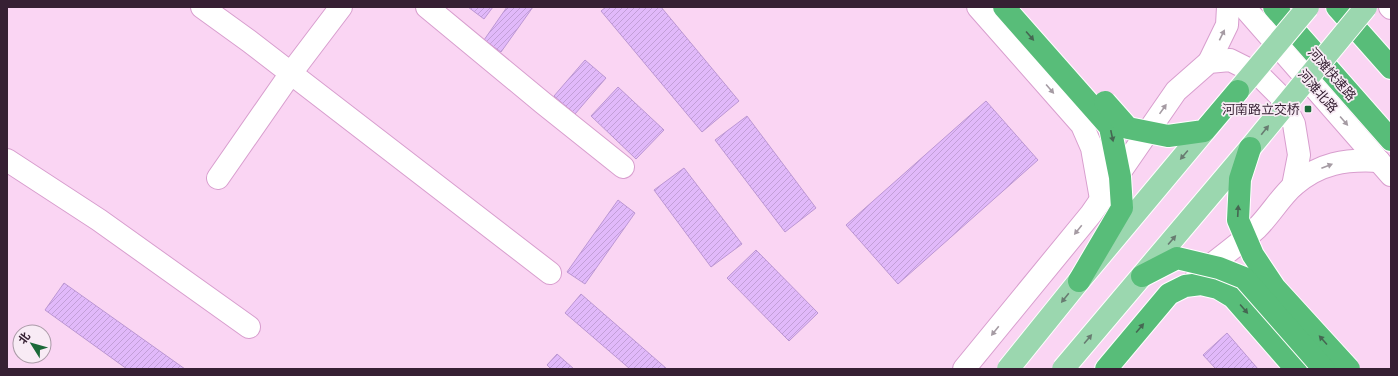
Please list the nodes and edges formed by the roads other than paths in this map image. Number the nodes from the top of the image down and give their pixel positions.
1 (202, 7) edge
2 (341, 7) edge
3 (427, 7) edge
4 (978, 7) edge
5 (1004, 7) edge
6 (1024, 7) edge
7 (1228, 7) edge
8 (1244, 7) edge
9 (1274, 7) edge
10 (1308, 7) edge
11 (1337, 7) edge
12 (1366, 7) edge
13 (1209, 62) junction
14 (1391, 68) edge
15 (291, 74) junction
16 (1238, 91) junction
17 (1391, 140) edge
18 (1250, 148) junction
19 (7, 160) edge
20 (623, 167) dead end
21 (1385, 168) edge
22 (218, 178) dead end
23 (1293, 186) junction
24 (1101, 199) junction
25 (550, 273) dead end
26 (1142, 276) junction
27 (1079, 281) junction
28 (1185, 286) junction
29 (249, 327) dead end
30 (964, 369) edge
31 (1008, 369) edge
32 (1063, 369) edge
33 (1106, 369) edge
34 (1296, 369) edge
35 (1324, 369) edge
36 (1349, 369) edge

1 - 15 street
2 - 15 street
3 - 20 street
4 -> 24 street
5 -> 27 highway, bridge
6 - 16 highway, bridge
13 -> 7 street
8 -> 21 street, 河滩北路
9 - 17 highway, 河滩快速路
10 - 16 main road, bridge
11 - 14 highway
18 -> 12 main road, bridge
13 - 23 street
24 -> 13 street
15 - 22 street
15 - 25 street
16 -> 27 main road, bridge
26 -> 18 main road, bridge
36 -> 18 highway, bridge
19 - 29 street
23 -> 21 street
23 - 28 street
24 -> 30 street
32 -> 26 main road, bridge
26 - 35 highway, bridge
27 -> 31 main road, bridge
33 -> 28 highway
28 -> 34 highway

